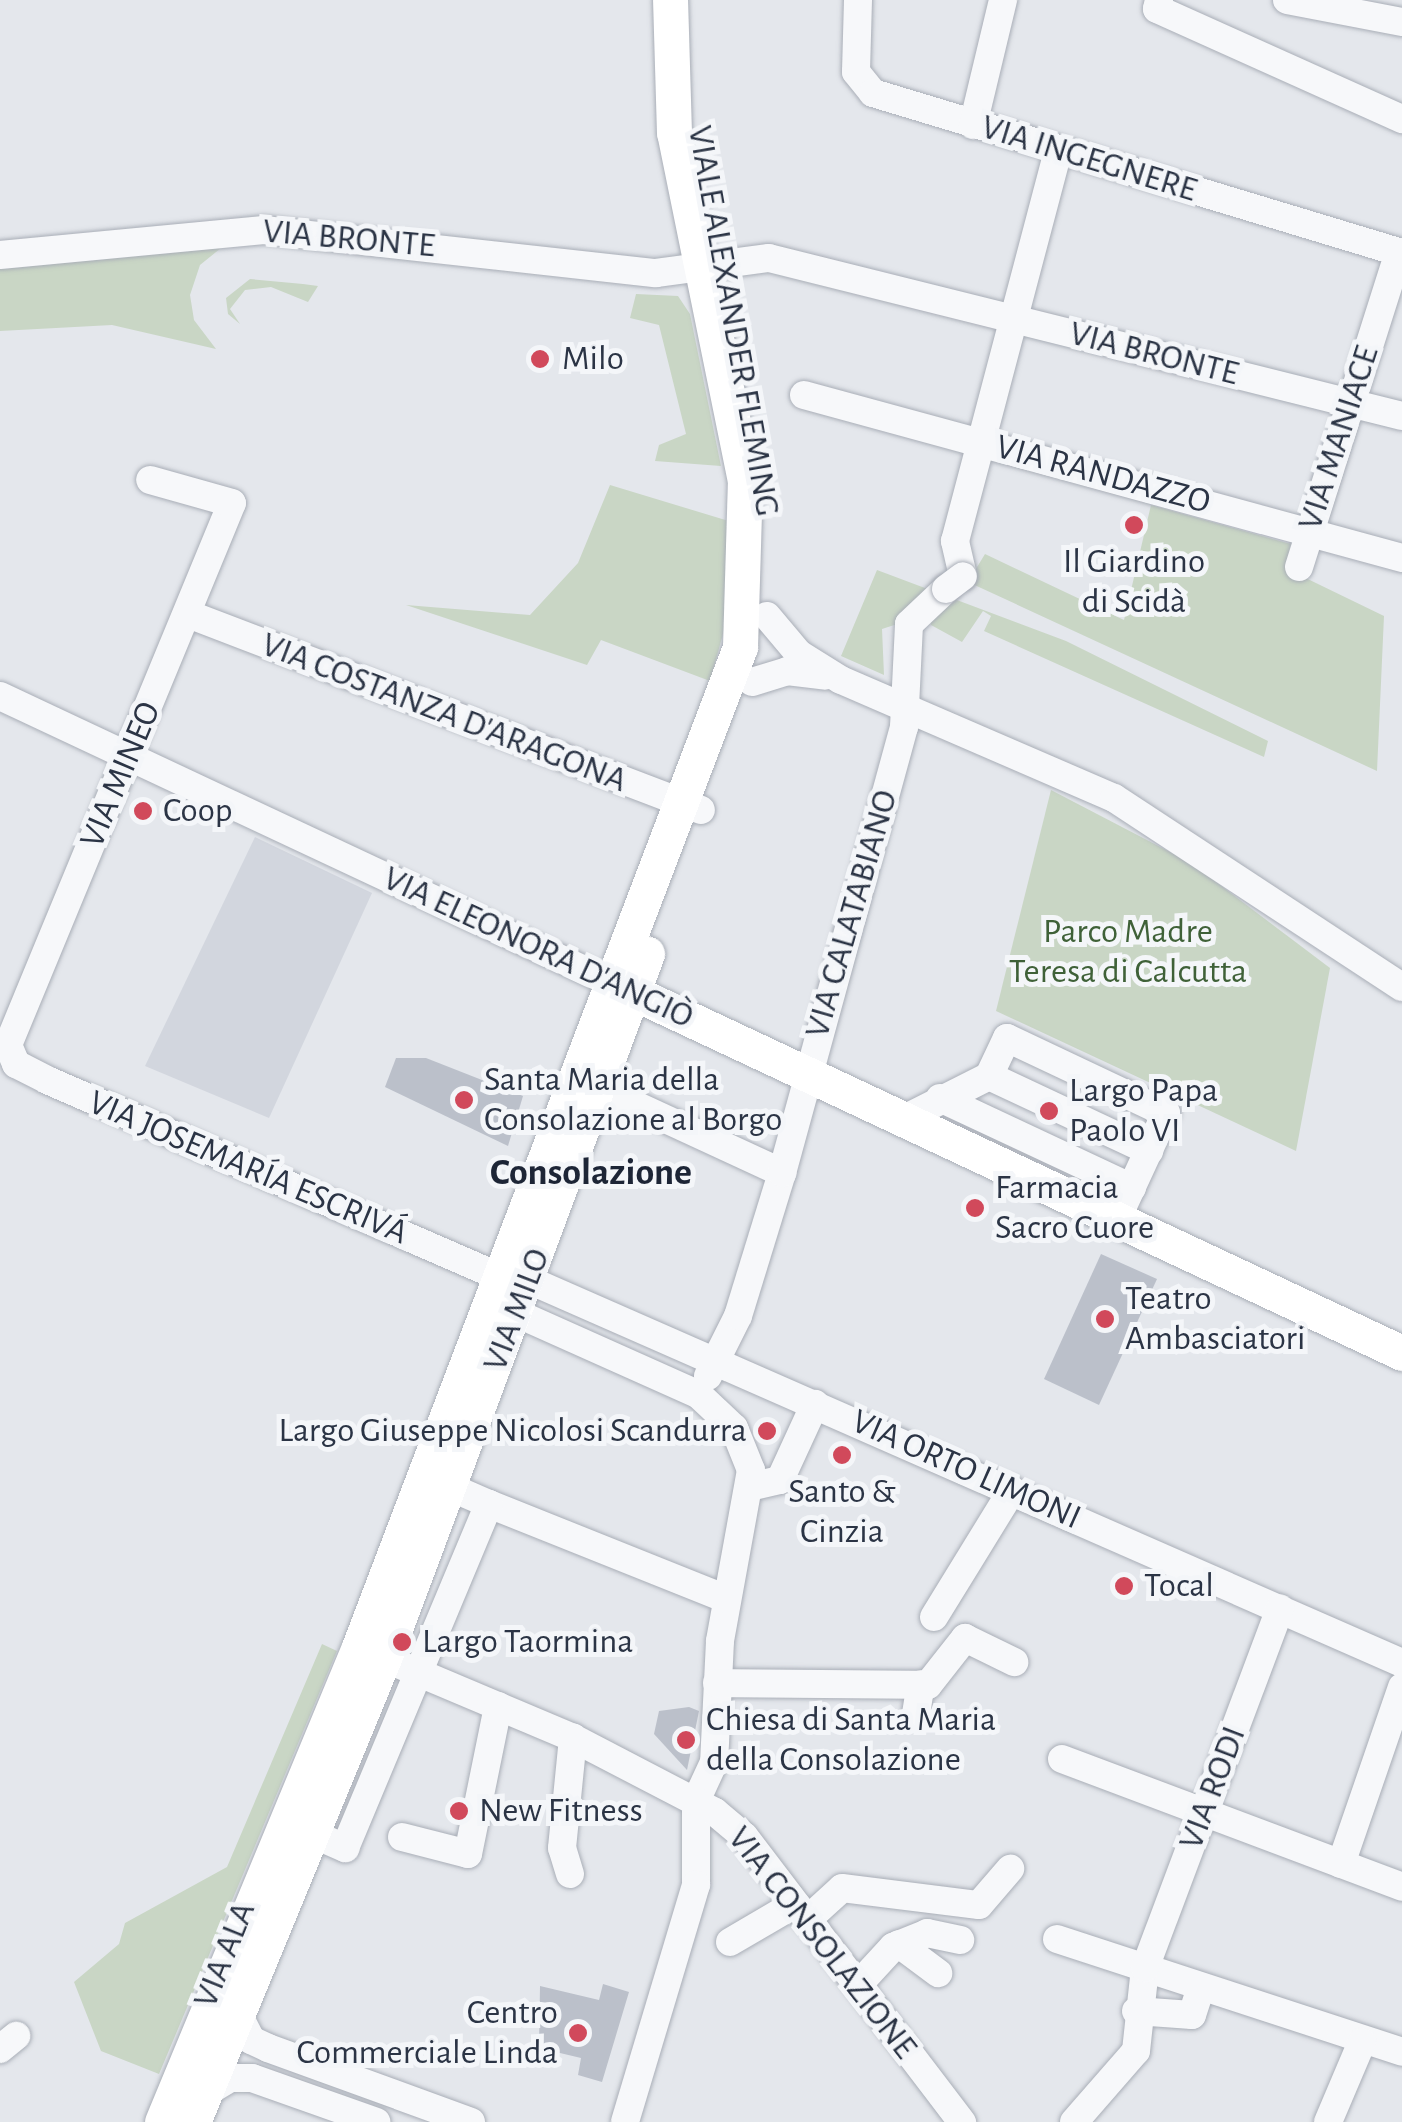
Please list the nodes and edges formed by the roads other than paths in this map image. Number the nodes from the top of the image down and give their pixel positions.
1 (670, 0) edge
2 (692, 0) edge
3 (858, 0) edge
4 (1002, 0) edge
5 (1159, 0) edge
6 (1287, 0) edge
7 (1402, 22) edge
8 (1402, 119) edge
9 (973, 125) junction
10 (1058, 150) junction
11 (1400, 253) edge
12 (0, 256) edge
13 (716, 262) junction
14 (1013, 319) junction
15 (804, 395) dead end
16 (1350, 402) junction
17 (1402, 416) edge
18 (980, 441) junction
19 (150, 480) dead end
20 (1309, 532) junction
21 (1402, 558) edge
22 (1298, 568) dead end
23 (188, 614) junction
24 (767, 616) junction
25 (841, 680) junction
26 (752, 682) junction
27 (0, 696) edge
28 (907, 710) junction
29 (129, 758) junction
30 (692, 807) junction
31 (1402, 987) edge
32 (625, 989) junction
33 (4, 1043) edge
34 (807, 1074) junction
35 (989, 1076) junction
36 (589, 1083) junction
37 (940, 1098) junction
38 (904, 1119) junction
39 (1149, 1151) junction
40 (782, 1173) junction
41 (1124, 1204) junction
42 (514, 1279) junction
43 (516, 1314) junction
44 (1400, 1345) edge
45 (716, 1361) junction
46 (689, 1390) junction
47 (815, 1404) junction
48 (439, 1473) junction
49 (750, 1486) junction
50 (1012, 1490) junction
51 (501, 1508) junction
52 (727, 1599) junction
53 (1280, 1609) junction
54 (934, 1617) dead end
55 (372, 1652) junction
56 (1014, 1662) dead end
57 (1402, 1663) edge
58 (418, 1672) junction
59 (718, 1683) junction
60 (922, 1684) junction
61 (1402, 1687) edge
62 (498, 1706) junction
63 (916, 1714) dead end
64 (573, 1738) junction
65 (1062, 1760) dead end
66 (696, 1801) junction
67 (306, 1808) junction
68 (1203, 1813) junction
69 (402, 1837) dead end
70 (1341, 1864) junction
71 (1010, 1870) dead end
72 (570, 1874) dead end
73 (1402, 1888) edge
74 (801, 1912) junction
75 (1057, 1939) dead end
76 (960, 1940) dead end
77 (730, 1942) dead end
78 (900, 1944) junction
79 (1145, 1968) junction
80 (938, 1973) dead end
81 (858, 1985) junction
82 (1201, 1987) junction
83 (234, 2008) junction
84 (1136, 2012) junction
85 (1362, 2042) junction
86 (1402, 2052) edge
87 (197, 2109) edge
88 (162, 2122) edge
89 (376, 2122) edge
90 (471, 2122) edge
91 (626, 2122) edge
92 (962, 2122) edge
93 (1074, 2122) edge
94 (1328, 2122) edge

1 - 13 main road, VIALE ALEXANDER FLEMING
2 - 13 main road, VIALE ALEXANDER FLEMING
3 - 9 street, VIA INGEGNERE
4 - 9 street
5 - 8 street
6 - 7 street
9 - 10 street, VIA INGEGNERE
10 - 11 street, VIA INGEGNERE
10 - 14 street, VIA CALATABIANO
11 - 16 street, VIA MANIACE
12 - 13 street, VIA BRONTE
13 - 14 street, VIA BRONTE
13 - 24 main road, VIALE ALEXANDER FLEMING
13 - 30 main road, VIALE ALEXANDER FLEMING
14 - 16 street, VIA BRONTE
14 - 18 street, VIA CALATABIANO
15 - 18 street, VIA RANDAZZO
16 - 17 street, VIA BRONTE
16 - 20 street, VIA MANIACE
18 - 20 street, VIA RANDAZZO
18 - 28 street, VIA CALATABIANO
19 - 23 street, VIA MINEO
20 - 21 street, VIA RANDAZZO
20 - 22 street, VIA MANIACE
23 - 29 street, VIA MINEO
23 - 30 street, VIA COSTANZA D'ARAGONA
24 - 25 street
24 - 26 main road, VIALE ALEXANDER FLEMING
25 - 26 street
25 - 28 street
26 - 30 main road, VIALE ALEXANDER FLEMING
27 - 29 street, VIA ELEONORA D'ANGIÒ
28 - 31 street
28 - 34 street, VIA CALATABIANO
29 - 32 street, VIA ELEONORA D'ANGIÒ
29 - 33 street, VIA MINEO
30 - 32 main road, VIA MILO
32 - 34 main road, VIA ELEONORA D'ANGIÒ
32 - 36 main road, VIA MILO
33 - 42 street, VIA JOSEMARÍA ESCRIVÁ
34 - 38 main road, VIA ELEONORA D'ANGIÒ
34 - 40 street, VIA CALATABIANO
35 - 37 street
35 - 39 street
35 - 39 street
36 - 40 street
36 - 42 main road, VIA MILO
37 - 38 street
37 - 41 street
38 - 41 main road, VIA ELEONORA D'ANGIÒ
39 - 41 street
40 - 45 street, VIA CALATABIANO
41 - 44 main road, VIA ELEONORA D'ANGIÒ
42 - 43 main road, VIA MILO
42 - 45 street, VIA ORTO LIMONI
42 - 48 main road, VIA MILO
43 - 46 street
43 - 48 main road, VIA MILO
45 - 46 street, VIA CALATABIANO
45 - 47 street, VIA ORTO LIMONI
46 - 49 street
47 - 49 street
47 - 50 street, VIA ORTO LIMONI
48 - 51 street
48 - 55 main road
49 - 52 street
50 - 53 street, VIA ORTO LIMONI
50 - 54 street
51 - 52 street
51 - 58 street
52 - 59 street
53 - 57 street, VIA ORTO LIMONI
53 - 68 street, VIA RODI
55 - 58 street, VIA CONSOLAZIONE
55 - 67 main road
56 - 60 street
58 - 62 street, VIA CONSOLAZIONE
58 - 67 street
59 - 60 street
59 - 66 street
60 - 63 street
61 - 70 street
62 - 64 street, VIA CONSOLAZIONE
62 - 69 street
64 - 66 street, VIA CONSOLAZIONE
64 - 72 street
65 - 68 street
66 - 74 street, VIA CONSOLAZIONE
66 - 91 street
67 - 83 main road, VIA ALA
67 - 88 main road, VIA ALA
68 - 70 street
68 - 79 street, VIA RODI
70 - 73 street
71 - 74 street
74 - 77 street
74 - 81 street, VIA CONSOLAZIONE
75 - 79 street
76 - 78 street
78 - 80 street
78 - 81 street
79 - 82 street
79 - 84 street, VIA RODI
81 - 92 street, VIA CONSOLAZIONE
82 - 84 street
82 - 85 street
83 - 87 main road, VIA ALA
83 - 90 street
84 - 93 street, VIA RODI
85 - 86 street
85 - 94 street
87 - 89 street

